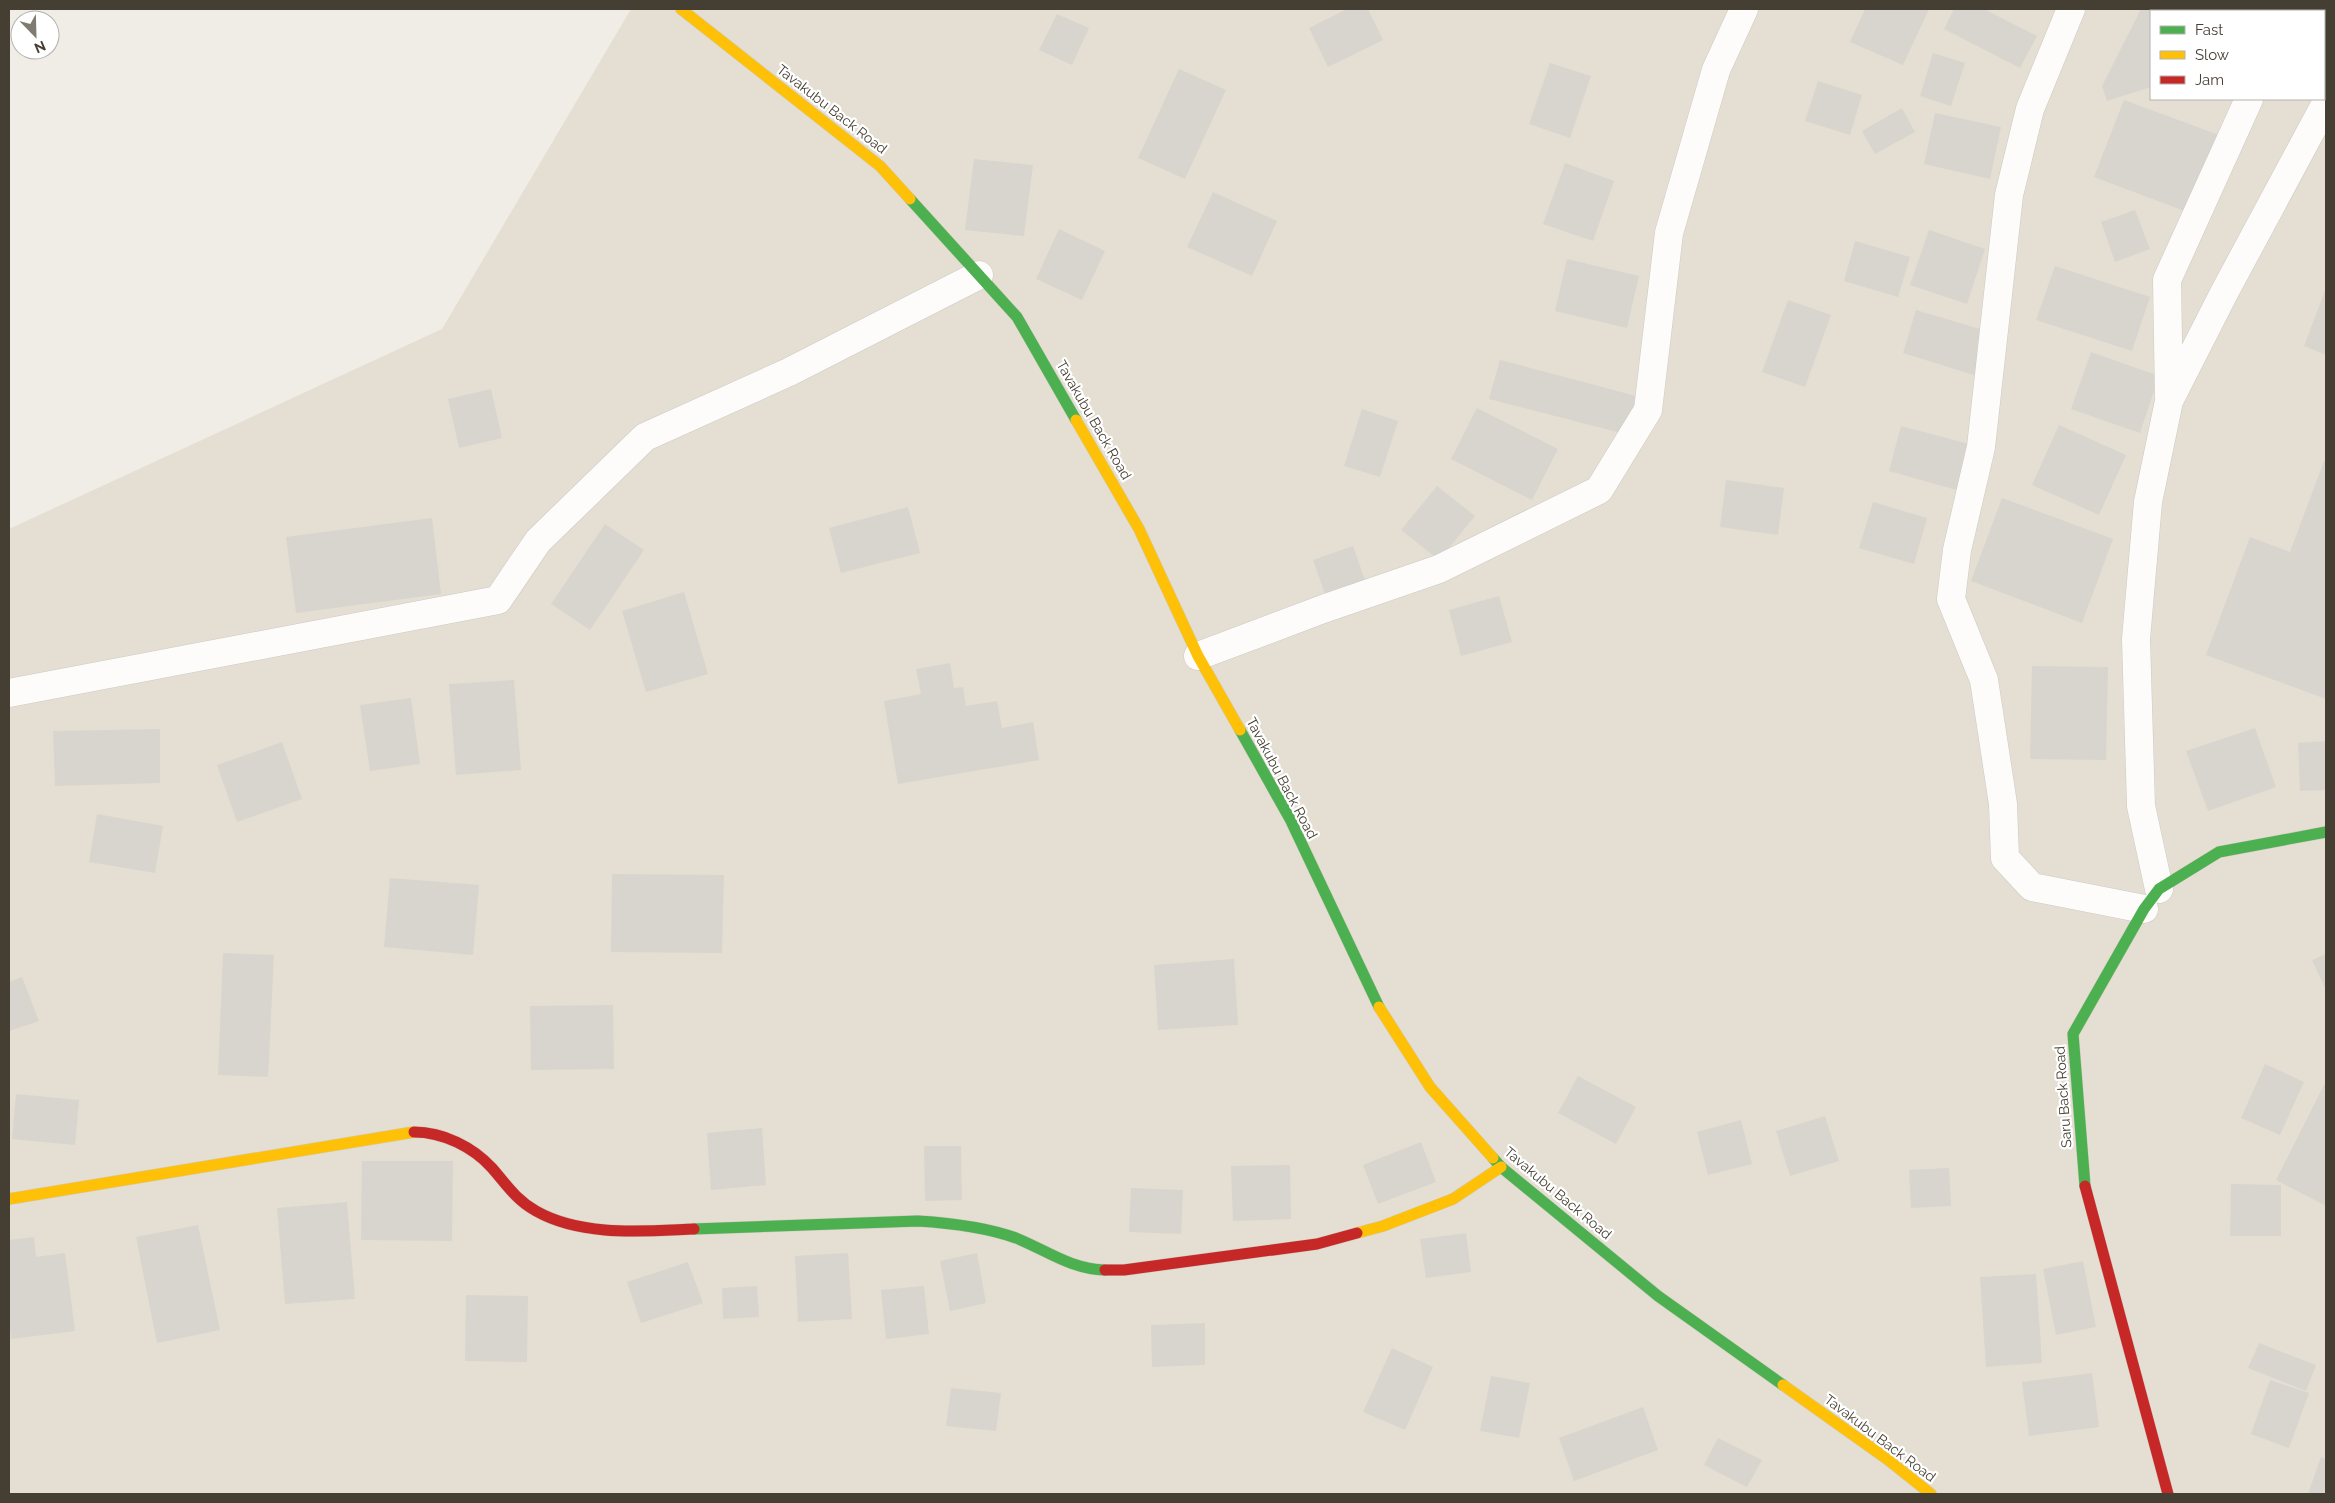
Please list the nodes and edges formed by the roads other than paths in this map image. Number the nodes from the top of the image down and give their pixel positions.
1 (681, 9) edge
2 (1744, 9) edge
3 (2071, 9) edge
4 (2249, 100) edge
5 (2326, 103) edge
6 (979, 275) junction
7 (2169, 402) junction
8 (1198, 656) junction
9 (9, 693) edge
10 (2326, 832) edge
11 (2152, 899) junction
12 (1502, 1167) junction
13 (9, 1199) edge
14 (1930, 1494) edge
15 (2168, 1494) edge

1 - 6 street, Tavakubu Back Road
2 - 8 street
3 - 11 street
4 - 7 street
5 - 7 street
6 - 8 street, Tavakubu Back Road
6 - 9 street
7 - 11 street
8 - 12 street, Tavakubu Back Road
10 - 11 street, Saru Back Road
11 - 15 street, Saru Back Road
12 - 13 street
12 - 14 street, Tavakubu Back Road

